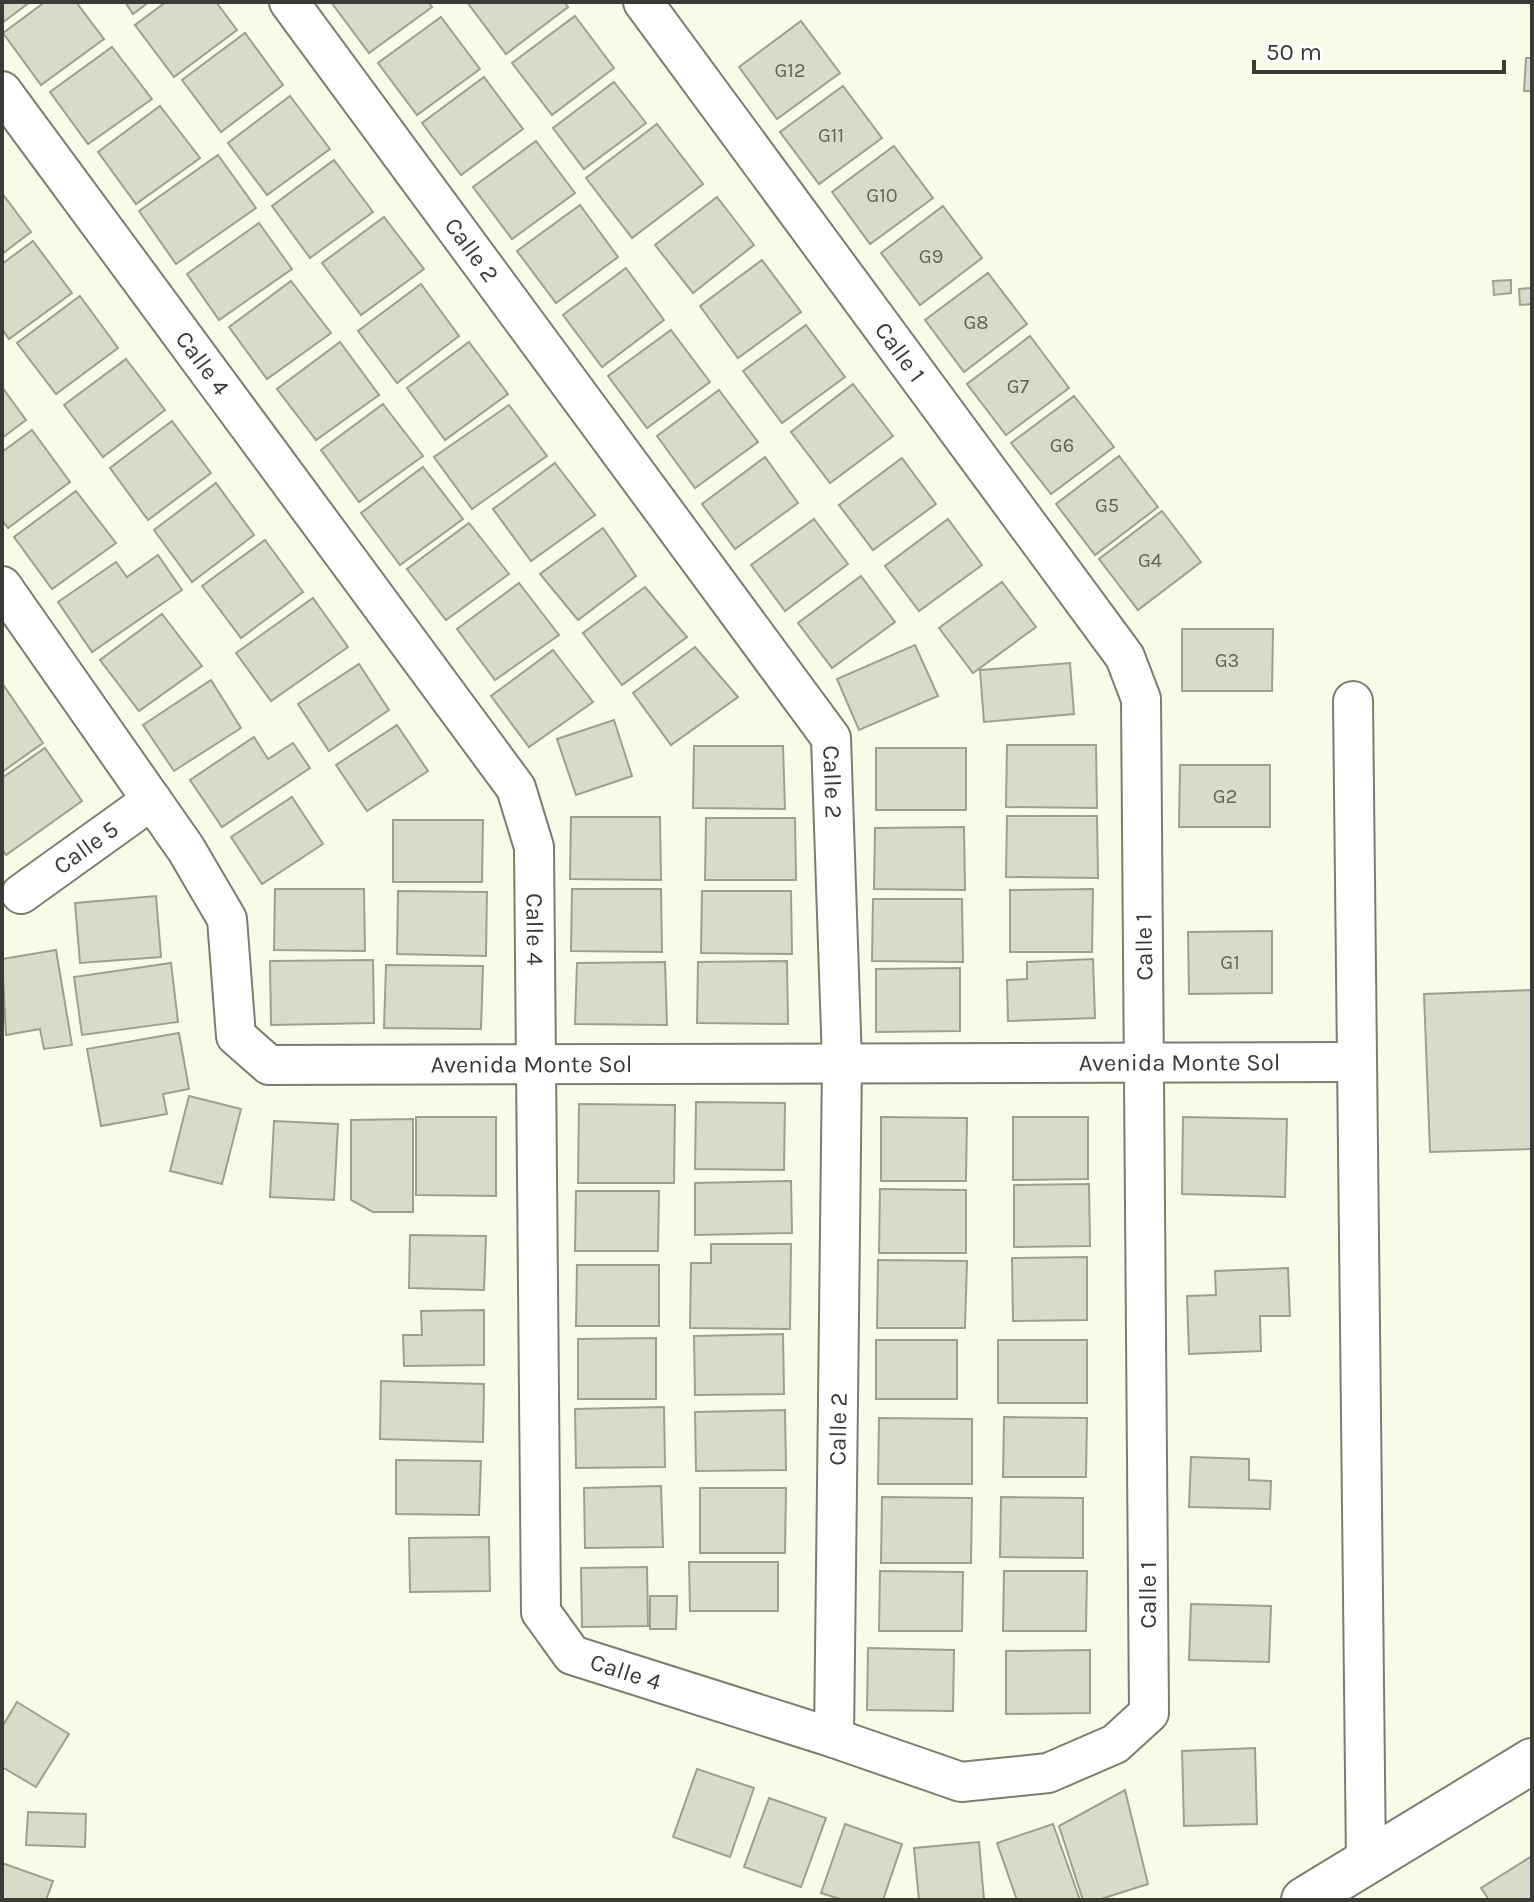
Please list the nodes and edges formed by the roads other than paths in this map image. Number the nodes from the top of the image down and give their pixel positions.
1 (289, 2) edge
2 (643, 2) edge
3 (2, 91) edge
4 (2, 586) edge
5 (1353, 701) dead end
6 (152, 800) junction
7 (21, 894) dead end
8 (1146, 1061) junction
9 (842, 1062) junction
10 (1355, 1062) junction
11 (537, 1064) junction
12 (834, 1738) junction
13 (1532, 1761) edge
14 (1366, 1863) junction
15 (1304, 1900) edge

1 - 9 street, Calle 2
2 - 8 street, Calle 1
3 - 11 street, Calle 4
4 - 6 street, Avenida Monte Sol
5 - 10 street
6 - 7 street, Calle 5
6 - 11 street, Avenida Monte Sol
8 - 9 street, Avenida Monte Sol
8 - 10 street, Avenida Monte Sol
8 - 12 street, Calle 1
9 - 11 street, Avenida Monte Sol
9 - 12 street, Calle 2
10 - 14 street
11 - 12 street, Calle 4
13 - 14 street
14 - 15 street

